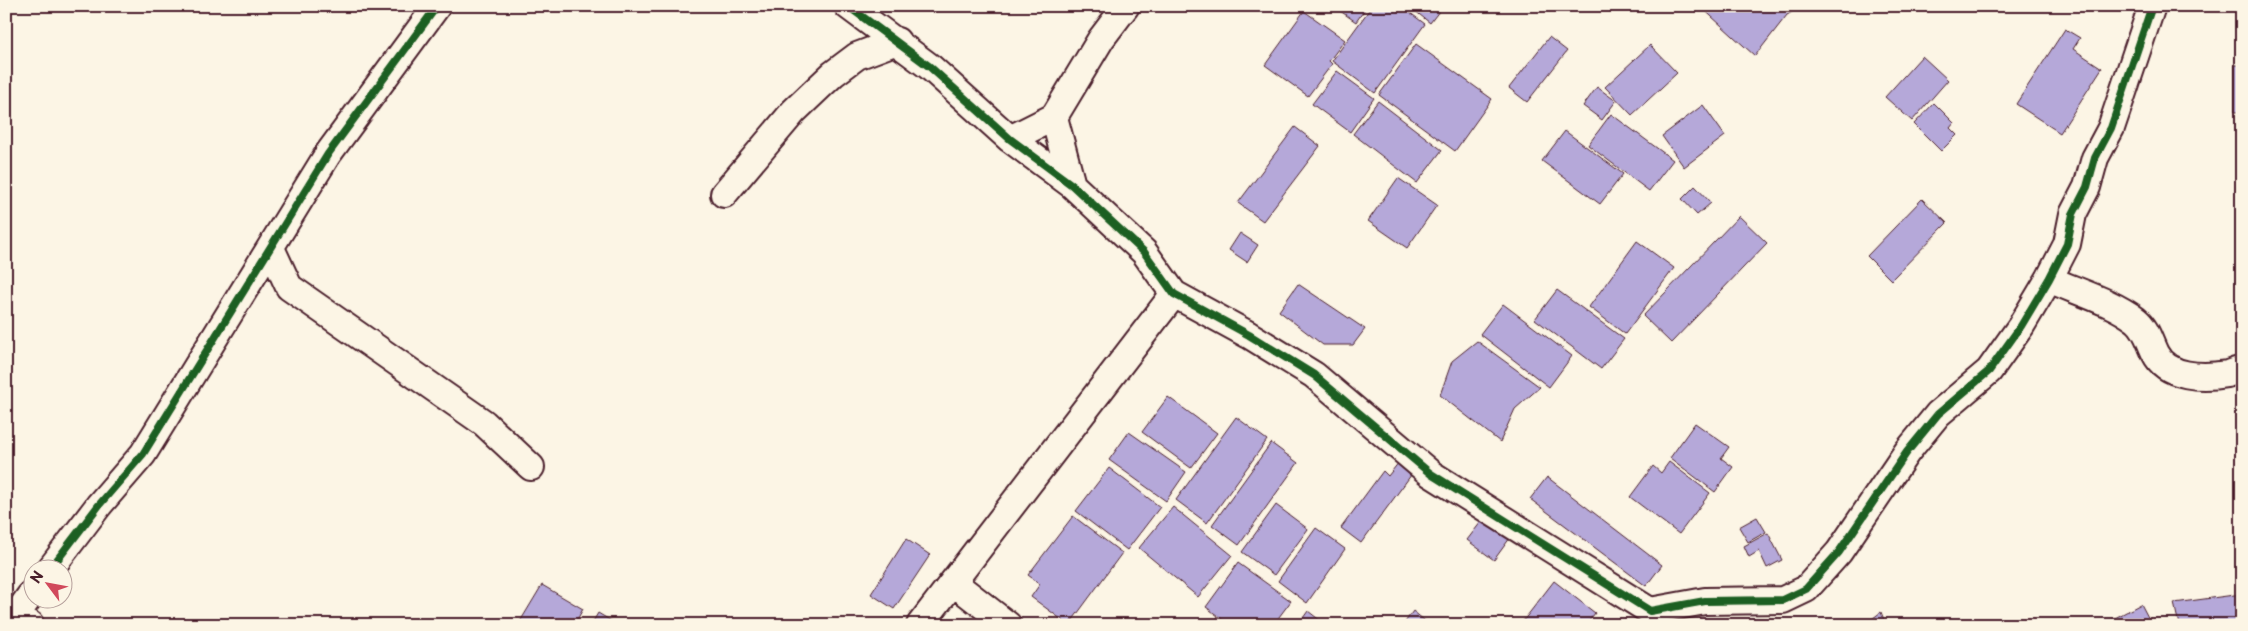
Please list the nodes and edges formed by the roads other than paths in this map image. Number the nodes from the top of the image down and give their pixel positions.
1 (437, 6) edge
2 (1126, 6) edge
3 (2152, 6) edge
4 (856, 11) edge
5 (897, 42) junction
6 (857, 56) junction
7 (1054, 116) junction
8 (1010, 139) junction
9 (1072, 185) junction
10 (724, 194) dead end
11 (271, 248) junction
12 (2049, 279) junction
13 (289, 287) junction
14 (1174, 294) junction
15 (240, 295) junction
16 (2242, 370) edge
17 (530, 468) dead end
18 (59, 558) edge
19 (954, 583) junction
20 (23, 608) edge
21 (1646, 618) edge
22 (17, 619) edge
23 (920, 625) edge
24 (1008, 625) edge

1 - 11 street
2 - 7 street
3 - 12 street
4 - 5 street
4 - 6 street
5 - 6 street
5 - 8 street
6 - 10 street
7 - 8 street
7 - 9 street
8 - 9 street
9 - 14 street
11 - 13 street
11 - 15 street
12 - 16 street
12 - 21 street
13 - 15 street
13 - 17 street
14 - 19 street
14 - 21 street
15 - 18 street
19 - 23 street
19 - 24 street
20 - 22 street

